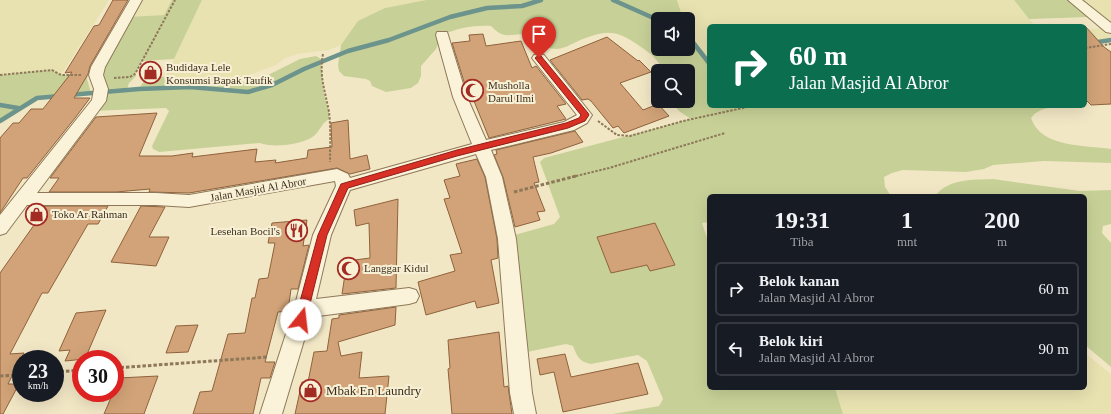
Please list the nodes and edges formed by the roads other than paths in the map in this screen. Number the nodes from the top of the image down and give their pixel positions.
1 (136, 0) edge
2 (1074, 0) edge
3 (1111, 29) edge
4 (442, 35) dead end
5 (539, 58) dead end
6 (481, 147) junction
7 (337, 181) junction
8 (22, 199) junction
9 (0, 228) edge
10 (409, 296) dead end
11 (304, 309) junction
12 (271, 414) edge
13 (525, 414) edge

1 - 8 street
2 - 3 street
4 - 6 street
5 - 6 street, Jalan Masjid Al Abror
6 - 7 street, Jalan Masjid Al Abror
6 - 13 street
7 - 8 street, Jalan Masjid Al Abror
7 - 11 street
8 - 9 street
10 - 11 street
11 - 12 street

